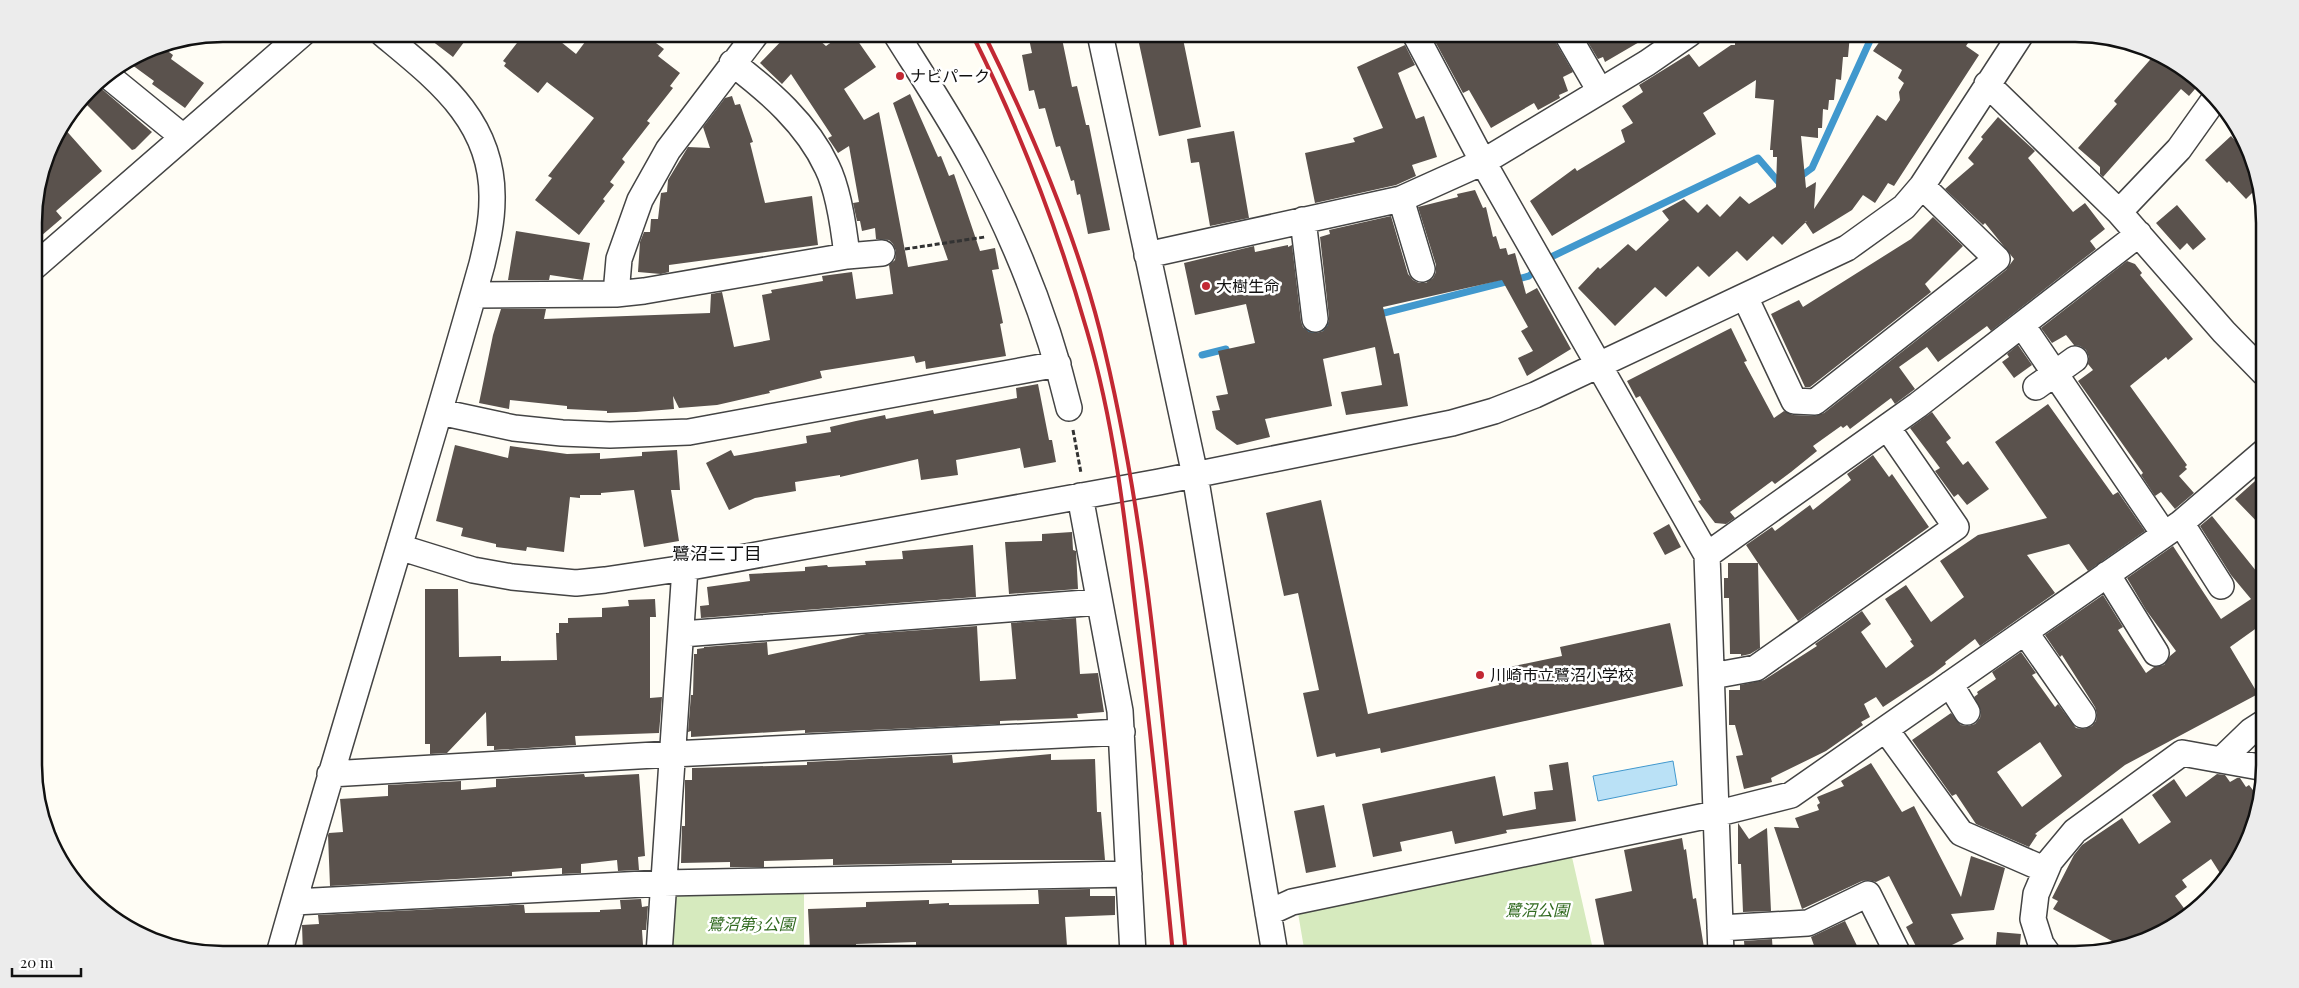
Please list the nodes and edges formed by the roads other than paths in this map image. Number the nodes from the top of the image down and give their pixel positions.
1 (293, 42) edge
2 (392, 42) edge
3 (749, 42) edge
4 (901, 42) edge
5 (1102, 42) edge
6 (1419, 42) edge
7 (1572, 42) edge
8 (1677, 42) edge
9 (2016, 42) edge
10 (732, 63) junction
11 (113, 80) edge
12 (1987, 84) junction
13 (1600, 91) junction
14 (2212, 104) edge
15 (183, 137) junction
16 (1483, 162) junction
17 (1922, 186) junction
18 (1401, 199) junction
19 (2119, 212) junction
20 (1303, 220) junction
21 (2139, 234) junction
22 (882, 253) road end
23 (1147, 255) junction
24 (847, 256) junction
25 (42, 260) edge
26 (1422, 269) dead end
27 (616, 294) junction
28 (474, 295) junction
29 (1745, 297) junction
30 (1314, 319) dead end
31 (2022, 325) junction
32 (2075, 359) dead end
33 (1058, 364) junction
34 (2256, 365) edge
35 (1599, 366) junction
36 (2045, 380) junction
37 (1069, 408) road end
38 (440, 412) junction
39 (1888, 427) junction
40 (2256, 459) edge
41 (1195, 475) junction
42 (1081, 487) junction
43 (2172, 528) junction
44 (399, 547) junction
45 (1707, 555) junction
46 (685, 568) junction
47 (2107, 574) junction
48 (2221, 586) dead end
49 (1098, 602) junction
50 (2025, 632) junction
51 (682, 634) junction
52 (2156, 653) dead end
53 (1712, 676) junction
54 (1950, 684) junction
55 (1967, 712) dead end
56 (2083, 715) dead end
57 (2256, 728) edge
58 (1886, 730) junction
59 (1122, 732) junction
60 (672, 754) junction
61 (2222, 759) junction
62 (2256, 766) edge
63 (330, 774) junction
64 (1714, 814) junction
65 (2046, 870) junction
66 (1129, 874) junction
67 (664, 883) junction
68 (294, 902) junction
69 (1268, 913) junction
70 (1720, 928) junction
71 (281, 946) edge
72 (660, 946) edge
73 (1133, 946) edge
74 (1274, 946) edge
75 (1721, 946) edge
76 (1894, 946) edge
77 (2042, 946) edge

1 - 15 street
2 - 28 street
3 - 10 street
4 - 33 street
5 - 23 street
6 - 16 street
7 - 13 street
8 - 13 street
9 - 12 street
10 - 24 street
10 - 27 street
11 - 15 street
12 - 17 street
12 - 19 street
13 - 16 street
14 - 19 street
15 - 25 street
16 - 18 street
16 - 35 street
17 - 29 street
17 - 29 street
18 - 20 street
18 - 26 street
19 - 21 street
20 - 23 street
20 - 30 street
21 - 31 street
21 - 34 street
22 - 24 street
23 - 41 street
24 - 27 street
27 - 28 street
28 - 38 street
29 - 35 street
31 - 36 street
31 - 39 street
32 - 36 street
33 - 37 street
33 - 38 street
35 - 41 street
35 - 45 street
36 - 43 street
38 - 44 street
39 - 45 street
39 - 53 street
40 - 43 street
41 - 42 street
41 - 69 street
42 - 46 street
42 - 49 street
43 - 47 street
43 - 48 street
44 - 46 street
44 - 63 street
45 - 53 street
46 - 51 street
47 - 50 street
47 - 52 street
49 - 51 street
49 - 59 street
50 - 54 street
50 - 56 street
51 - 60 street
53 - 64 street
54 - 55 street
54 - 58 street
57 - 61 street
58 - 64 street
58 - 65 street
59 - 60 street
59 - 66 street
60 - 63 street
60 - 67 street
61 - 62 street
61 - 65 street
63 - 68 street
64 - 69 street
64 - 70 street
65 - 77 street
66 - 67 street
66 - 73 street
67 - 68 street
67 - 72 street
68 - 71 street
69 - 74 street
70 - 75 street
70 - 76 street

